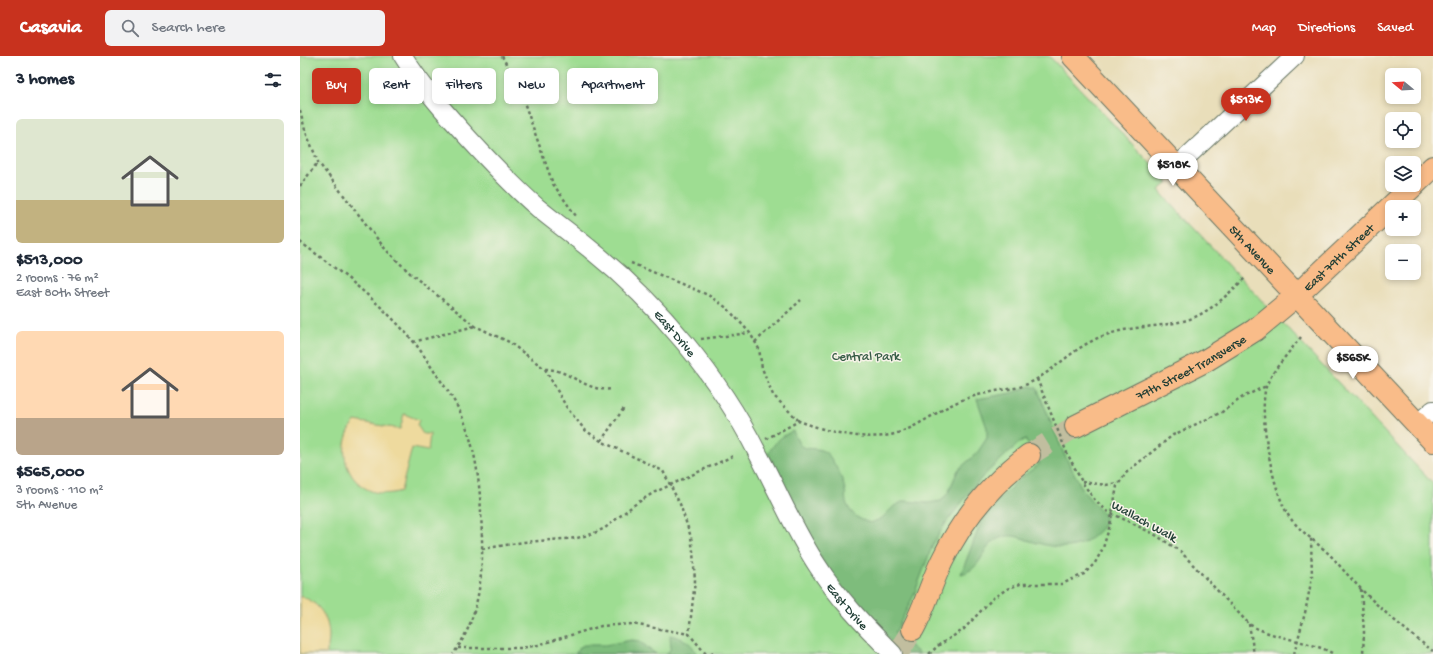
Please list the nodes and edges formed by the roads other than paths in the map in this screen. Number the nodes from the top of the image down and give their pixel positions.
1 (403, 56) edge
2 (1073, 56) edge
3 (1295, 56) edge
4 (1177, 166) junction
5 (1433, 167) edge
6 (1421, 178) edge
7 (1407, 192) edge
8 (1297, 295) junction
9 (1433, 410) edge
10 (1417, 424) junction
11 (1076, 426) tunnel mouth
12 (1433, 441) edge
13 (1029, 455) tunnel mouth
14 (913, 629) tunnel mouth
15 (893, 654) edge

1 - 15 street, East Drive
2 - 4 main road, 5th Avenue
3 - 4 street
4 - 8 main road, 5th Avenue
5 - 6 main road, East 79th Street
7 - 8 main road, East 79th Street
8 - 10 main road, 5th Avenue
8 - 11 main road, 79th Street Transverse
9 - 10 street
10 - 12 main road, 5th Avenue
13 - 14 main road

